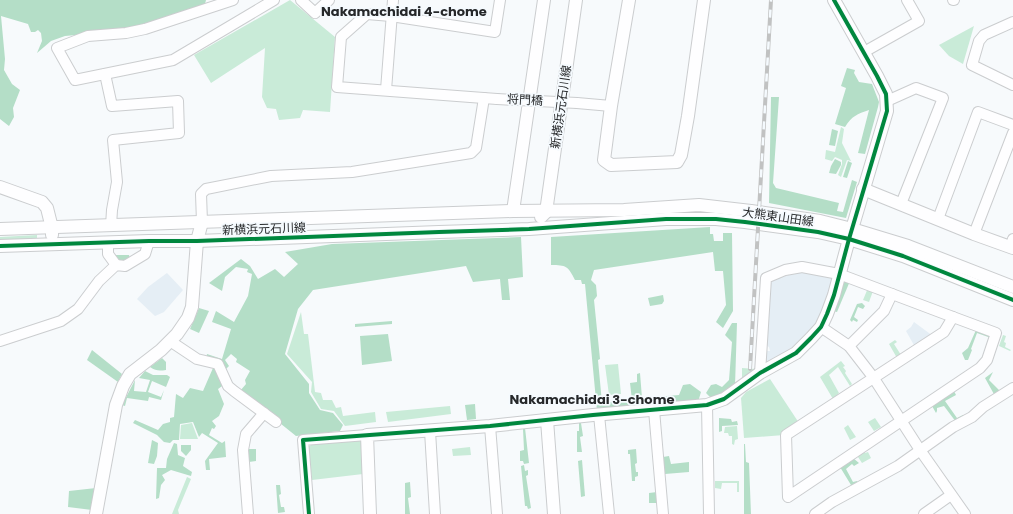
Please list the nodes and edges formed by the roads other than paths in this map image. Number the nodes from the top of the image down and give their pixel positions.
1 (233, 0) edge
2 (274, 0) edge
3 (301, 0) edge
4 (329, 0) edge
5 (393, 0) edge
6 (500, 0) edge
7 (544, 0) edge
8 (576, 0) edge
9 (629, 0) edge
10 (704, 0) edge
11 (834, 0) edge
12 (907, 0) edge
13 (391, 16) junction
14 (1013, 22) edge
15 (864, 52) junction
16 (105, 74) junction
17 (1013, 85) edge
18 (386, 90) junction
19 (484, 98) junction
20 (887, 101) junction
21 (611, 106) junction
22 (1013, 125) edge
23 (1013, 133) edge
24 (0, 187) edge
25 (864, 189) junction
26 (900, 204) junction
27 (513, 211) junction
28 (546, 212) junction
29 (938, 219) junction
30 (202, 222) junction
31 (111, 226) junction
32 (52, 228) junction
33 (0, 229) edge
34 (529, 229) junction
35 (850, 234) junction
36 (974, 234) junction
37 (149, 241) junction
38 (197, 241) junction
39 (108, 242) junction
40 (52, 244) junction
41 (1012, 244) edge
42 (0, 246) edge
43 (116, 266) junction
44 (839, 274) junction
45 (1013, 287) edge
46 (892, 294) junction
47 (1013, 300) edge
48 (952, 317) junction
49 (821, 327) junction
50 (0, 341) edge
51 (170, 341) junction
52 (849, 346) junction
53 (760, 373) junction
54 (873, 377) junction
55 (1013, 388) edge
56 (707, 405) junction
57 (654, 410) junction
58 (264, 413) junction
59 (599, 415) junction
60 (547, 420) junction
61 (900, 421) junction
62 (276, 422) dead end
63 (490, 426) junction
64 (430, 431) junction
65 (367, 435) junction
66 (920, 450) junction
67 (951, 495) junction
68 (96, 514) edge
69 (248, 514) edge
70 (309, 514) edge
71 (370, 514) edge
72 (435, 514) edge
73 (497, 514) edge
74 (554, 514) edge
75 (609, 514) edge
76 (663, 514) edge
77 (710, 514) edge
78 (815, 514) edge
79 (924, 514) edge
80 (965, 514) edge

1 - 16 street
2 - 16 street
3 - 4 street
5 - 13 street
6 - 13 street
7 - 27 street
8 - 28 street, 新横浜元石川線
9 - 21 street
10 - 21 street
11 - 15 street
12 - 15 street
13 - 18 street
13 - 18 street, 将門橋
14 - 17 street
15 - 20 street
16 - 31 street
18 - 19 street, 将門橋
19 - 21 street, 将門橋, bridge
19 - 30 street
20 - 25 street
20 - 26 street
22 - 29 street
23 - 36 street
24 - 32 street
25 - 26 street
25 - 35 street
26 - 29 street
27 - 28 street, 新横浜元石川線
27 - 30 street, 新横浜元石川線
27 - 34 street
28 - 34 street
28 - 35 street, 大熊東山田線
29 - 36 street
30 - 31 street, 新横浜元石川線
30 - 38 street
31 - 32 street, 新横浜元石川線
32 - 33 street, 新横浜元石川線
32 - 40 street
34 - 35 street, 大熊東山田線
34 - 38 street, 新横浜元石川線
35 - 44 street
35 - 45 street, 大熊東山田線
35 - 47 street, 大熊東山田線
36 - 41 street
37 - 38 street, 新横浜元石川線
37 - 39 street, 新横浜元石川線
37 - 43 street
38 - 51 street
39 - 40 street, 新横浜元石川線
39 - 43 street
40 - 42 street, 新横浜元石川線
43 - 50 street
44 - 46 street
44 - 49 street
44 - 53 street
46 - 48 street
46 - 52 street
48 - 54 street
48 - 61 street
49 - 52 street
49 - 53 street
51 - 58 street
51 - 68 street
52 - 54 street
53 - 56 street
54 - 61 street
54 - 61 street
55 - 66 street
56 - 57 street
56 - 77 street
57 - 59 street
57 - 76 street
58 - 62 street
58 - 69 street
59 - 60 street
59 - 75 street
60 - 63 street
60 - 74 street
61 - 66 street
63 - 64 street
63 - 73 street
64 - 65 street
64 - 72 street
65 - 70 street
65 - 71 street
66 - 67 street
66 - 78 street
67 - 79 street
67 - 80 street

